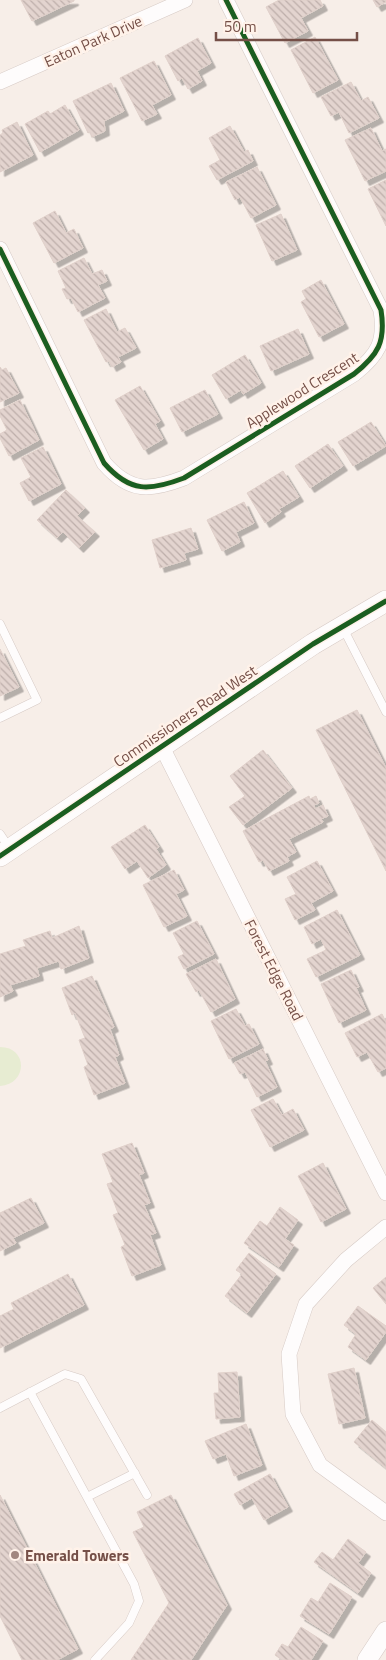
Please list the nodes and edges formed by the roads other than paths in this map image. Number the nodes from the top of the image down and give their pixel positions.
1 (185, 0) edge
2 (226, 0) edge
3 (0, 82) edge
4 (0, 249) edge
5 (386, 600) edge
6 (0, 624) edge
7 (342, 627) junction
8 (386, 712) edge
9 (0, 718) edge
10 (162, 747) junction
11 (3, 846) edge
12 (386, 1193) edge
13 (386, 1228) edge
14 (30, 1392) junction
15 (0, 1408) edge
16 (135, 1473) junction
17 (147, 1495) dead end
18 (87, 1496) junction
19 (386, 1513) edge
20 (386, 1631) edge
21 (95, 1660) edge
22 (367, 1660) edge

1 - 3 street, Eaton Park Drive
2 - 4 street, Applewood Crescent
5 - 7 main road, Commissioners Road West
6 - 9 lane
7 - 8 lane
7 - 10 main road, Commissioners Road West
10 - 11 main road, Commissioners Road West
10 - 12 street, Forest Edge Road
13 - 19 street
14 - 15 lane
14 - 16 lane
14 - 18 lane
16 - 17 lane
16 - 18 lane
18 - 21 lane
20 - 22 street

